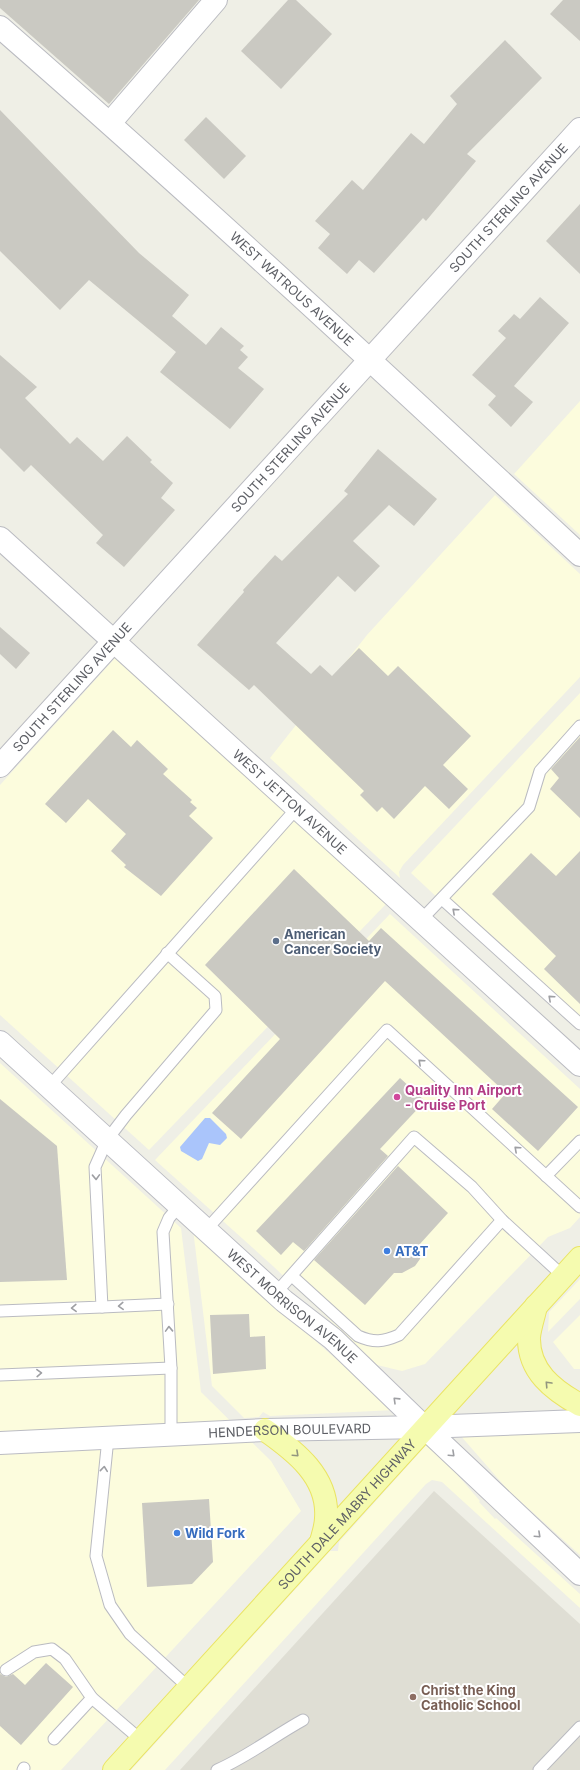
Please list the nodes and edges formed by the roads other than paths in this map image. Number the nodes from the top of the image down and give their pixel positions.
1 (216, 0) edge
2 (0, 27) edge
3 (110, 123) junction
4 (580, 129) edge
5 (370, 359) junction
6 (0, 538) edge
7 (580, 555) edge
8 (113, 641) junction
9 (580, 726) edge
10 (0, 766) edge
11 (297, 808) junction
12 (442, 899) junction
13 (421, 920) junction
14 (167, 954) junction
15 (580, 1024) edge
16 (0, 1042) edge
17 (580, 1065) edge
18 (49, 1087) junction
19 (107, 1140) junction
20 (580, 1141) edge
21 (546, 1176) junction
22 (179, 1206) junction
23 (580, 1207) edge
24 (502, 1220) junction
25 (206, 1230) junction
26 (580, 1258) edge
27 (292, 1276) junction
28 (563, 1276) junction
29 (276, 1294) junction
30 (168, 1304) junction
31 (536, 1305) junction
32 (102, 1307) junction
33 (0, 1311) edge
34 (171, 1368) junction
35 (0, 1375) edge
36 (580, 1405) edge
37 (580, 1421) edge
38 (424, 1427) junction
39 (265, 1430) junction
40 (171, 1435) junction
41 (108, 1438) junction
42 (0, 1443) edge
43 (321, 1542) junction
44 (580, 1574) edge
45 (6, 1670) dead end
46 (188, 1687) junction
47 (92, 1698) junction
48 (304, 1720) dead end
49 (580, 1727) edge
50 (54, 1739) dead end
51 (141, 1740) junction
52 (114, 1770) edge
53 (216, 1770) edge
54 (539, 1770) edge

1 - 3 street
2 - 3 street, WEST WATROUS AVENUE
3 - 5 street, WEST WATROUS AVENUE
4 - 5 street, SOUTH STERLING AVENUE
5 - 7 street, WEST WATROUS AVENUE
5 - 8 street, SOUTH STERLING AVENUE
6 - 8 street, WEST JETTON AVENUE
8 - 10 street, SOUTH STERLING AVENUE
8 - 11 street, WEST JETTON AVENUE
9 - 12 lane
11 - 13 street, WEST JETTON AVENUE
11 - 14 lane
12 - 13 lane
15 -> 12 lane
13 - 17 street, WEST JETTON AVENUE
14 - 18 lane
14 - 19 lane
16 - 18 street, WEST MORRISON AVENUE
18 - 19 street, WEST MORRISON AVENUE
19 - 22 street, WEST MORRISON AVENUE
19 -> 32 lane
20 - 21 lane
21 - 23 lane
21 -> 25 lane
22 - 25 street, WEST MORRISON AVENUE
22 - 30 lane
24 - 27 lane
24 - 27 lane
24 - 28 lane
25 - 29 street, WEST MORRISON AVENUE
26 - 28 main road, SOUTH DALE MABRY HIGHWAY
27 - 29 lane
28 - 31 main road, SOUTH DALE MABRY HIGHWAY
38 -> 29 street, WEST MORRISON AVENUE
30 -> 32 lane
34 -> 30 lane
36 -> 31 main road
31 - 38 main road, SOUTH DALE MABRY HIGHWAY
32 -> 33 lane
35 -> 34 lane
34 - 40 lane
37 - 38 street, HENDERSON BOULEVARD
38 - 39 street, HENDERSON BOULEVARD
38 - 43 main road, SOUTH DALE MABRY HIGHWAY
38 -> 44 street, WEST MORRISON AVENUE
39 - 40 street, HENDERSON BOULEVARD
39 -> 43 main road
40 - 41 street, HENDERSON BOULEVARD
41 - 42 street, HENDERSON BOULEVARD
46 -> 41 lane
43 - 46 main road, SOUTH DALE MABRY HIGHWAY
45 - 47 lane
46 - 51 main road, SOUTH DALE MABRY HIGHWAY
47 - 50 lane
47 - 51 lane
48 - 53 lane
49 - 54 lane
51 - 52 main road, SOUTH DALE MABRY HIGHWAY

